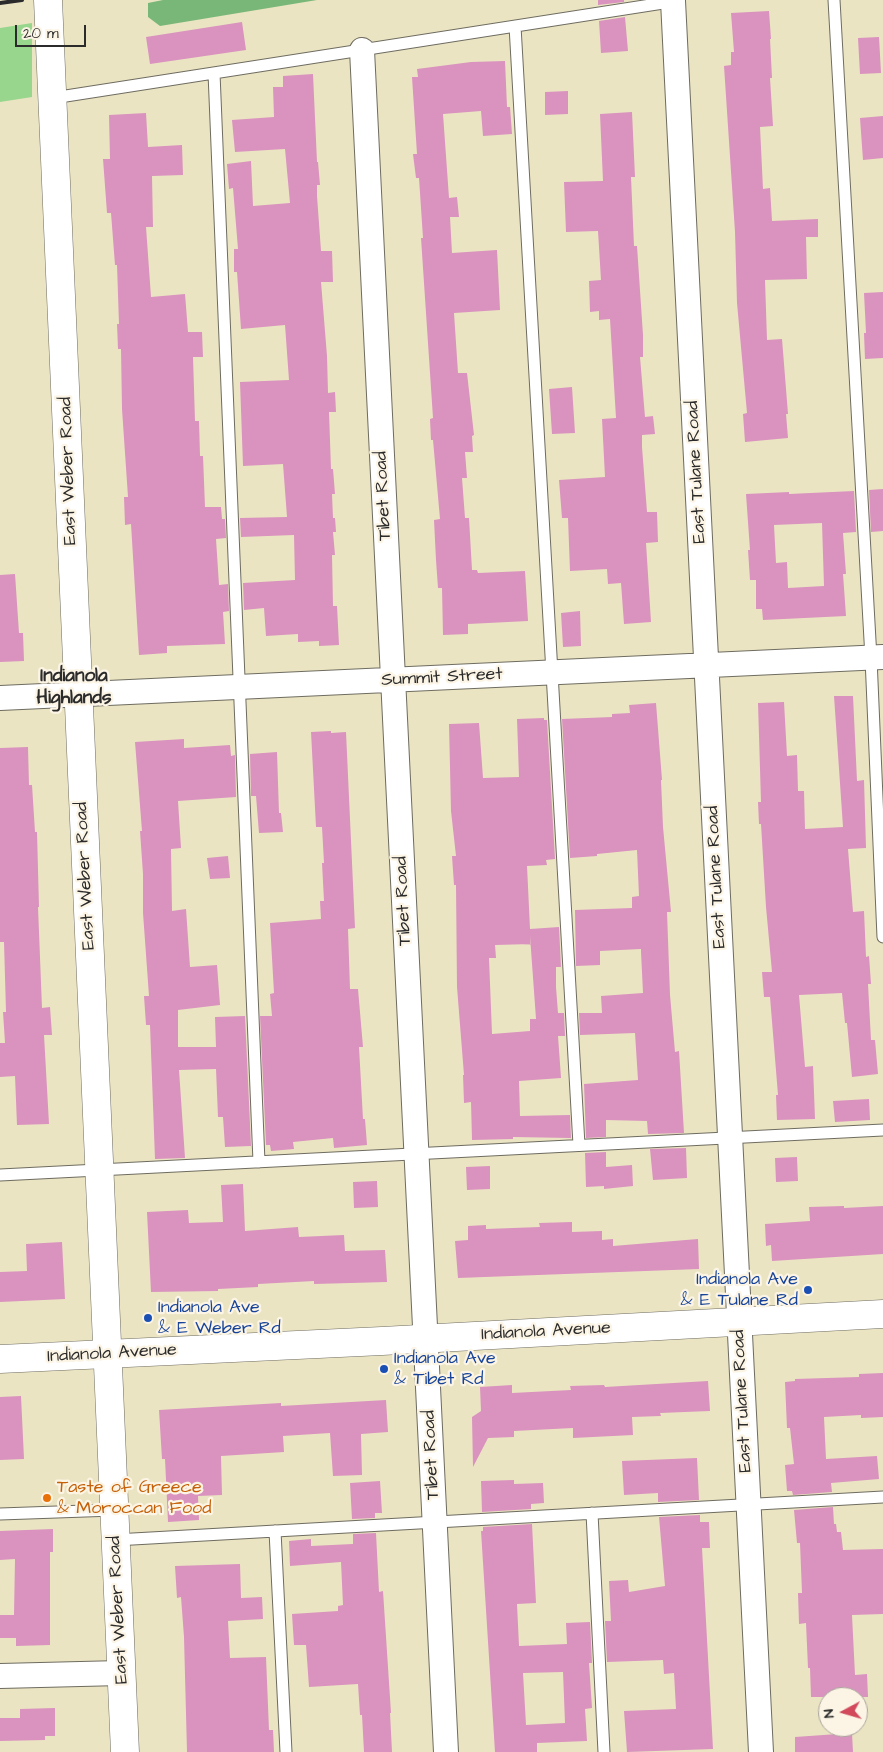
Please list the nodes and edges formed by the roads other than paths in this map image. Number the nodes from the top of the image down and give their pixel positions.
1 (48, 0) edge
2 (834, 0) edge
3 (676, 1) edge
4 (514, 26) junction
5 (362, 50) junction
6 (214, 73) junction
7 (52, 98) junction
8 (877, 657) edge
9 (706, 665) junction
10 (552, 672) junction
11 (393, 680) junction
12 (239, 687) junction
13 (78, 694) junction
14 (0, 698) edge
15 (883, 937) edge
16 (883, 1130) edge
17 (730, 1138) junction
18 (579, 1145) junction
19 (417, 1154) junction
20 (259, 1162) junction
21 (99, 1170) junction
22 (0, 1175) edge
23 (883, 1314) edge
24 (739, 1322) junction
25 (426, 1338) junction
26 (107, 1355) junction
27 (0, 1359) edge
28 (883, 1497) edge
29 (748, 1505) junction
30 (114, 1510) junction
31 (592, 1513) junction
32 (0, 1514) edge
33 (435, 1522) junction
34 (275, 1531) junction
35 (115, 1540) junction
36 (121, 1673) junction
37 (0, 1676) edge
38 (125, 1752) edge
39 (286, 1752) edge
40 (446, 1752) edge
41 (604, 1752) edge
42 (761, 1752) edge

1 - 7 street, East Weber Road
2 - 8 lane
3 - 4 lane
3 - 9 street, East Tulane Road
4 - 5 lane
4 - 10 lane
5 - 6 lane
5 - 11 street, Tibet Road
6 - 7 lane
6 - 12 lane
7 - 13 street, East Weber Road
8 - 9 street, Summit Street
8 - 15 lane
9 - 10 street, Summit Street
9 - 17 street, East Tulane Road
10 - 11 street, Summit Street
10 - 18 lane
11 - 12 street, Summit Street
11 - 19 street, Tibet Road
12 - 13 street, Summit Street
12 - 20 lane
13 - 14 street, Summit Street
13 - 21 street, East Weber Road
16 - 17 lane
17 - 18 lane
17 - 24 street, East Tulane Road
18 - 19 lane
19 - 20 lane
19 - 25 street, Tibet Road
20 - 21 lane
21 - 22 lane
21 - 26 street, East Weber Road
23 - 24 street, Indianola Avenue
24 - 25 street, Indianola Avenue
24 - 29 street, East Tulane Road
25 - 26 street, Indianola Avenue
25 - 33 street, Tibet Road
26 - 27 street, Indianola Avenue
26 - 30 street, East Weber Road
28 - 29 lane
29 - 31 lane
29 - 42 street, East Tulane Road
30 - 32 lane
30 - 35 street, East Weber Road
31 - 33 lane
31 - 41 lane
33 - 34 lane
33 - 40 street, Tibet Road
34 - 35 lane
34 - 39 lane
35 - 36 street, East Weber Road
36 - 37 street
36 - 38 street, East Weber Road

